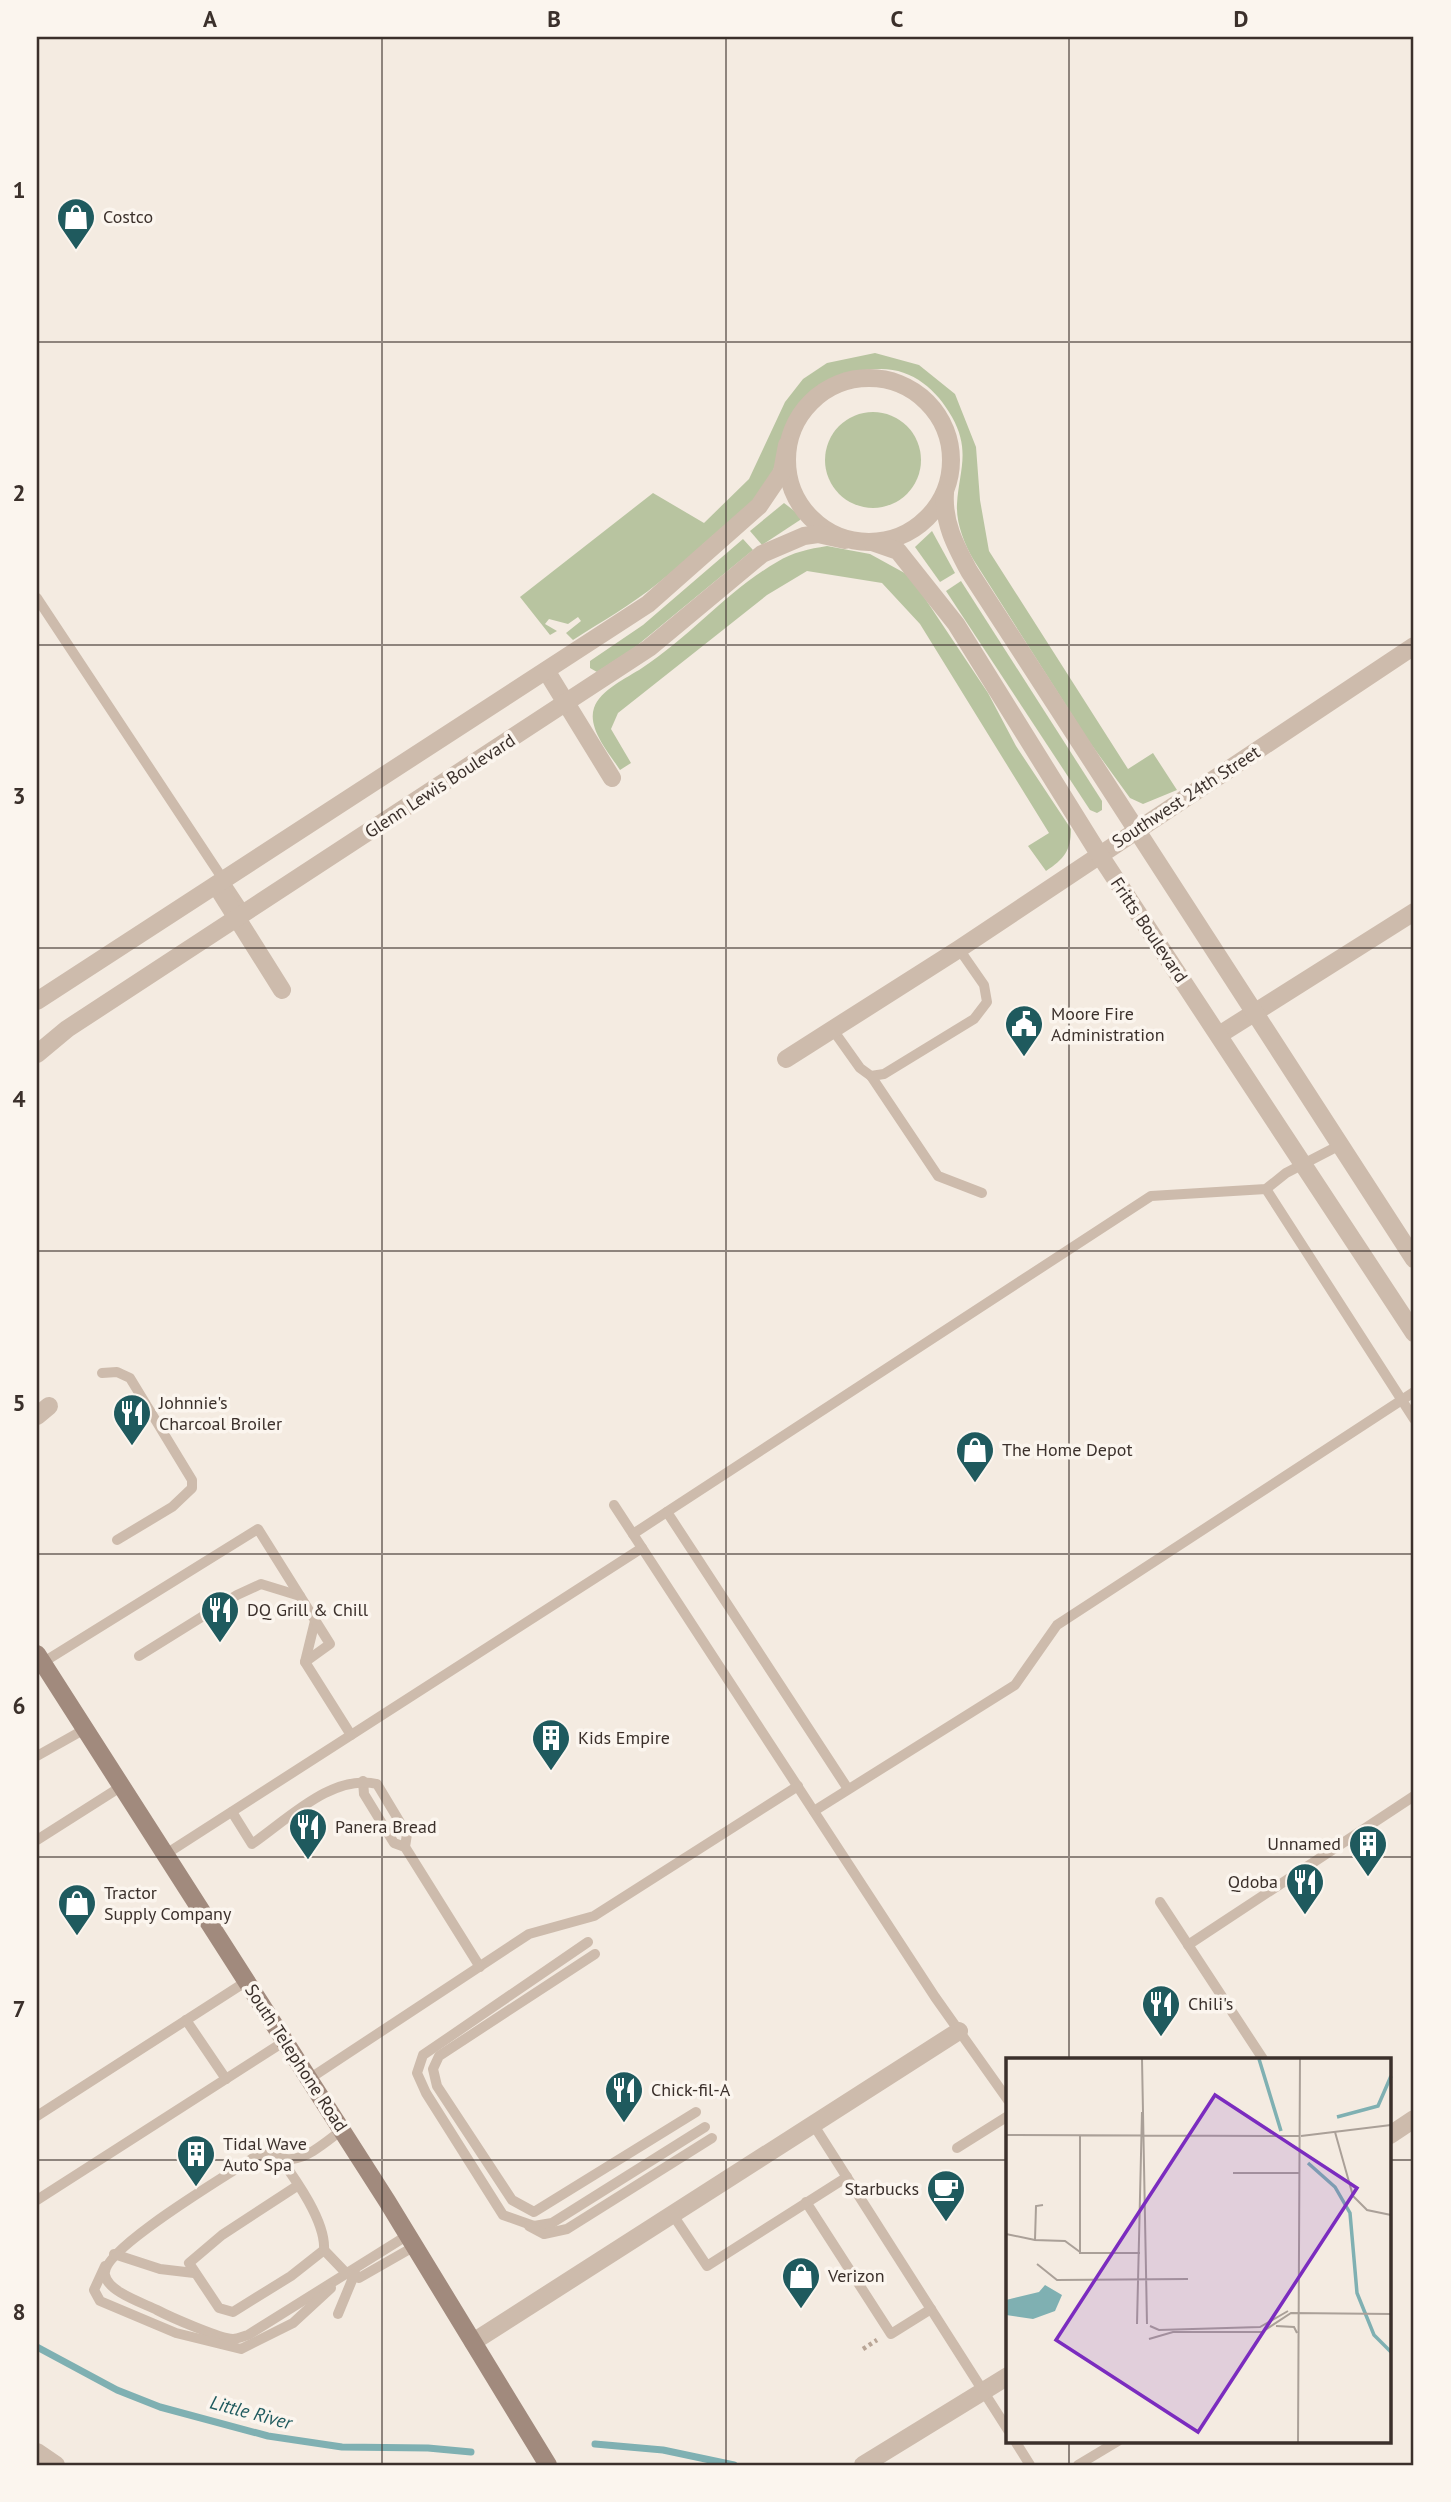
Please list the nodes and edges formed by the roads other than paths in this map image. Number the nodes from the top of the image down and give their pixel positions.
1 (787, 445) junction
2 (945, 493) junction
3 (845, 540) junction
4 (872, 542) junction
5 (37, 598) edge
6 (1414, 646) edge
7 (547, 672) junction
8 (566, 703) junction
9 (612, 778) dead end
10 (1136, 831) junction
11 (1099, 855) junction
12 (220, 883) junction
13 (1414, 912) edge
14 (242, 917) junction
15 (959, 949) junction
16 (282, 990) dead end
17 (37, 1001) edge
18 (1254, 1014) junction
19 (833, 1030) junction
20 (1219, 1035) junction
21 (37, 1054) edge
22 (786, 1059) dead end
23 (871, 1076) junction
24 (1339, 1144) junction
25 (1304, 1163) junction
26 (1266, 1189) junction
27 (982, 1193) dead end
28 (1414, 1259) edge
29 (1414, 1333) edge
30 (102, 1373) dead end
31 (1414, 1392) edge
32 (1402, 1400) junction
33 (1414, 1419) edge
34 (614, 1504) dead end
35 (667, 1512) junction
36 (633, 1534) junction
37 (117, 1540) dead end
38 (642, 1548) junction
39 (300, 1596) junction
40 (315, 1621) junction
41 (139, 1656) dead end
42 (40, 1658) edge
43 (305, 1662) junction
44 (86, 1729) junction
45 (351, 1735) junction
46 (37, 1756) edge
47 (363, 1781) junction
48 (121, 1786) junction
49 (798, 1786) junction
50 (848, 1789) junction
51 (1414, 1796) edge
52 (814, 1811) junction
53 (232, 1812) junction
54 (37, 1840) edge
55 (405, 1847) junction
56 (166, 1854) junction
57 (1160, 1902) dead end
58 (588, 1942) dead end
59 (1188, 1945) junction
60 (595, 1954) dead end
61 (480, 1967) junction
62 (247, 1981) junction
63 (186, 2020) junction
64 (959, 2031) junction
65 (285, 2041) junction
66 (1262, 2058) edge
67 (226, 2079) junction
68 (309, 2079) junction
69 (1006, 2097) edge
70 (696, 2112) dead end
71 (37, 2116) edge
72 (1006, 2117) edge
73 (1414, 2119) edge
74 (814, 2124) junction
75 (705, 2127) dead end
76 (342, 2130) junction
77 (1392, 2134) edge
78 (712, 2138) dead end
79 (957, 2148) dead end
80 (313, 2149) junction
81 (280, 2158) junction
82 (289, 2175) junction
83 (847, 2177) junction
84 (297, 2186) junction
85 (37, 2200) edge
86 (806, 2202) junction
87 (673, 2215) junction
88 (520, 2221) junction
89 (411, 2240) junction
90 (324, 2250) junction
91 (114, 2254) junction
92 (105, 2266) junction
93 (194, 2273) junction
94 (350, 2275) junction
95 (336, 2280) junction
96 (931, 2309) junction
97 (338, 2314) dead end
98 (473, 2342) junction
99 (1006, 2377) edge
100 (983, 2391) junction
101 (1006, 2427) edge
102 (1016, 2442) edge
103 (1116, 2442) edge
104 (37, 2452) edge
105 (56, 2465) edge
106 (548, 2465) edge
107 (863, 2465) edge
108 (1031, 2465) edge
109 (1078, 2465) edge

1 - 2 street
1 - 3 street
1 - 7 street
2 - 4 street
2 - 10 street
3 - 4 street
3 - 8 street, Glenn Lewis Boulevard
4 - 11 street, Fritts Boulevard
5 - 12 lane
6 - 10 street, Southwest 24th Street
7 - 8 street
7 - 12 street
8 - 9 street
8 - 14 street, Glenn Lewis Boulevard
10 - 11 street, Southwest 24th Street
10 - 18 street
11 - 15 street, Southwest 24th Street
11 - 20 street, Fritts Boulevard
12 - 14 street
12 - 17 street
13 - 18 street
14 - 16 street
14 - 21 street, Glenn Lewis Boulevard
15 - 19 street, Southwest 24th Street
15 - 23 lane
18 - 20 street
18 - 24 street
19 - 22 street, Southwest 24th Street
19 - 23 lane
20 - 25 street, Fritts Boulevard
23 - 27 lane
24 - 25 lane
24 - 28 street
25 - 26 lane
25 - 29 street, Fritts Boulevard
26 - 32 lane
26 - 35 lane
30 - 37 lane
31 - 32 lane
32 - 33 lane
32 - 50 lane
34 - 36 lane
35 - 36 lane
35 - 50 lane
36 - 38 lane
38 - 45 lane
38 - 49 lane
39 - 40 lane
39 - 41 lane
39 - 42 lane
40 - 43 lane
40 - 43 lane
42 - 44 main road, South Telephone Road
43 - 45 lane
44 - 46 lane
44 - 48 main road, South Telephone Road
45 - 53 lane
47 - 53 lane
47 - 55 lane
47 - 55 lane
48 - 54 lane
48 - 56 main road, South Telephone Road
49 - 52 lane
49 - 61 lane
50 - 52 lane
51 - 59 lane
52 - 64 lane
53 - 56 lane
55 - 61 lane
56 - 62 main road, South Telephone Road
57 - 59 lane
58 - 88 lane
59 - 66 lane
60 - 70 lane
61 - 68 lane
62 - 63 lane
62 - 65 main road, South Telephone Road
63 - 67 lane
63 - 71 lane
64 - 69 lane
64 - 74 street
65 - 67 lane
65 - 68 main road, South Telephone Road
67 - 85 lane
68 - 76 main road, South Telephone Road
72 - 79 lane
73 - 77 street
74 - 83 lane
74 - 87 street
75 - 88 lane
76 - 80 lane
76 - 89 main road, South Telephone Road
78 - 88 lane
80 - 81 lane
80 - 82 lane
81 - 82 lane
81 - 91 lane
82 - 84 lane
83 - 86 lane
83 - 96 lane
84 - 90 lane
84 - 93 lane
86 - 87 lane
86 - 96 lane
87 - 98 street
89 - 94 lane
89 - 94 lane
89 - 98 main road, South Telephone Road
90 - 93 lane
90 - 94 lane
91 - 92 lane
91 - 93 lane
92 - 95 lane
92 - 95 lane
94 - 95 lane
94 - 97 lane
96 - 100 lane
98 - 106 main road, South Telephone Road
99 - 100 street
100 - 101 lane
100 - 107 street
102 - 108 lane
103 - 109 lane
104 - 105 street

